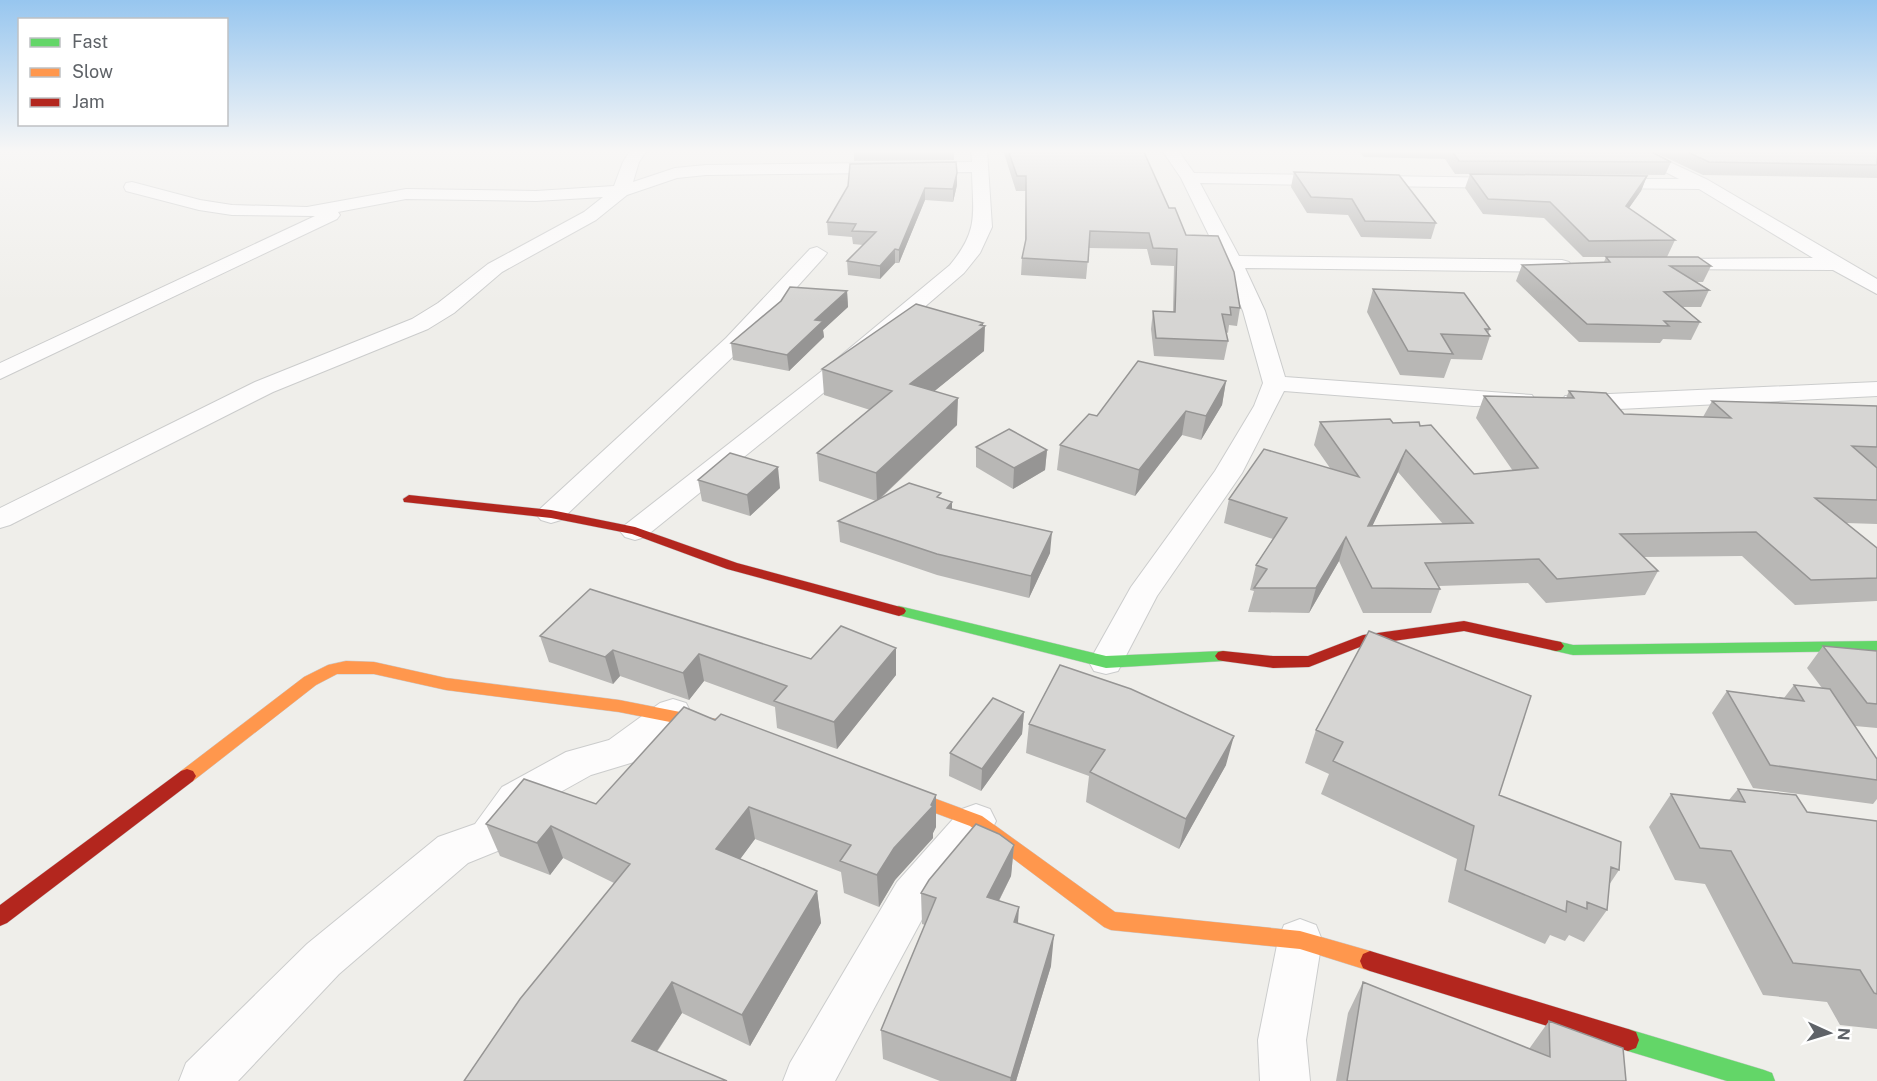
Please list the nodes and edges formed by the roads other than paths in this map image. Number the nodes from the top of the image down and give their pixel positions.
1 (182, 200) edge
2 (375, 200) edge
3 (609, 200) edge
4 (982, 200) edge
5 (1201, 200) edge
6 (1729, 200) edge
7 (353, 205) junction
8 (817, 253) dead end
9 (1232, 262) junction
10 (1835, 264) junction
11 (1651, 265) edge
12 (1581, 266) edge
13 (1877, 288) edge
14 (0, 372) edge
15 (1275, 383) junction
16 (1877, 389) edge
17 (409, 500) dead end
18 (551, 514) junction
19 (0, 519) edge
20 (635, 531) junction
21 (1877, 646) edge
22 (1106, 662) junction
23 (673, 713) junction
24 (736, 731) edge
25 (884, 787) edge
26 (976, 821) junction
27 (0, 916) edge
28 (1300, 940) junction
29 (204, 1081) edge
30 (808, 1081) edge
31 (1286, 1081) edge
32 (1764, 1081) edge

1 - 7 street
2 - 7 street
3 - 19 street
4 - 20 street
5 - 9 street
6 - 10 street
7 - 14 street
8 - 18 street
9 - 12 street
9 - 15 street
10 - 11 street
10 - 13 street
15 - 16 street
15 - 22 street
17 - 18 street
18 - 20 street
20 - 22 street
21 - 22 street
23 - 24 street
23 - 27 street
23 - 29 street
25 - 26 street
26 - 28 street
26 - 30 street
28 - 31 street
28 - 32 street

